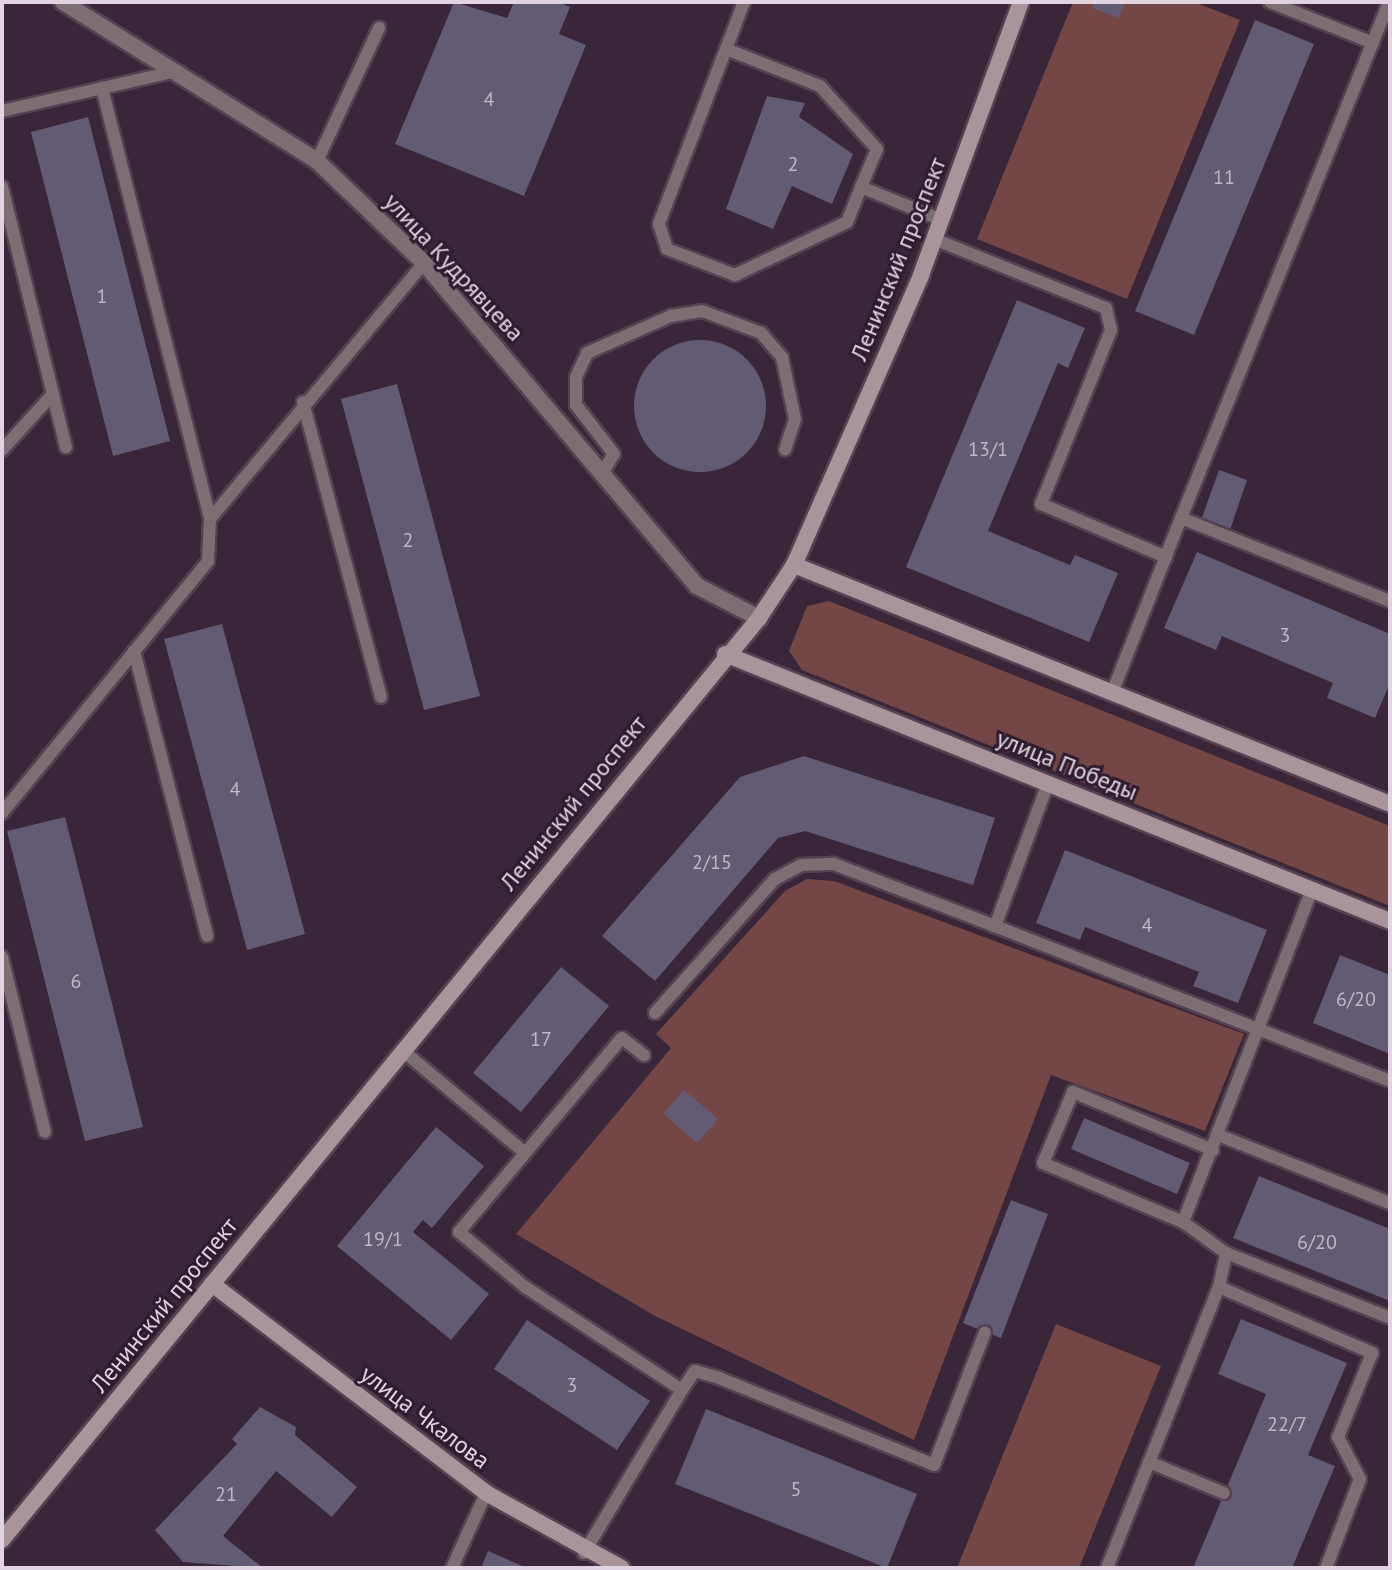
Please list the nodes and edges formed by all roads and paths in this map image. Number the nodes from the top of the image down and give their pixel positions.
1 (63, 2) edge
2 (744, 2) edge
3 (1021, 2) edge
4 (1270, 2) edge
5 (1389, 2) edge
6 (379, 28) dead end
7 (1373, 43) junction
8 (726, 49) junction
9 (177, 71) junction
10 (102, 88) junction
11 (2, 111) edge
12 (317, 161) junction
13 (2, 187) edge
14 (861, 187) junction
15 (942, 220) junction
16 (934, 239) junction
17 (424, 263) junction
18 (53, 394) junction
19 (303, 402) junction
20 (66, 447) dead end
21 (785, 449) dead end
22 (2, 450) edge
23 (603, 472) junction
24 (1181, 518) junction
25 (210, 519) junction
26 (1166, 557) junction
27 (794, 565) junction
28 (1390, 601) edge
29 (759, 618) junction
30 (134, 651) junction
31 (725, 654) junction
32 (1112, 693) junction
33 (381, 697) dead end
34 (1048, 783) junction
35 (1390, 804) edge
36 (2, 813) edge
37 (1312, 889) junction
38 (1390, 921) edge
39 (995, 926) junction
40 (207, 936) dead end
41 (2, 957) edge
42 (655, 1013) dead end
43 (1260, 1027) junction
44 (402, 1050) junction
45 (644, 1055) dead end
46 (1390, 1081) edge
47 (45, 1132) dead end
48 (1218, 1135) junction
49 (1213, 1150) junction
50 (524, 1152) junction
51 (1390, 1203) edge
52 (1183, 1222) junction
53 (1226, 1253) junction
54 (212, 1284) junction
55 (1219, 1287) junction
56 (1390, 1318) edge
57 (985, 1332) dead end
58 (682, 1390) junction
59 (1149, 1462) junction
60 (486, 1493) junction
61 (1224, 1493) dead end
62 (2, 1540) edge
63 (584, 1553) junction
64 (452, 1568) edge
65 (622, 1568) edge
66 (1107, 1568) edge
67 (1326, 1568) edge

1 - 9 street, улица Кудрявцева
2 - 8 lane
3 - 15 main road, Ленинский проспект
4 - 7 lane
5 - 7 lane
6 - 12 lane
7 - 24 lane
8 - 14 lane
8 - 14 lane
9 - 10 lane
9 - 12 street, улица Кудрявцева
10 - 11 lane
10 - 25 lane
12 - 17 street, улица Кудрявцева
13 - 18 lane
14 - 15 lane
15 - 16 main road, Ленинский проспект
16 - 26 lane
16 - 27 main road, Ленинский проспект
17 - 19 lane
17 - 23 street, улица Кудрявцева
18 - 20 lane
18 - 22 lane
19 - 25 lane
19 - 33 lane
21 - 23 lane
23 - 29 street, улица Кудрявцева
24 - 26 lane
24 - 28 lane
25 - 30 lane
26 - 32 lane
27 - 29 main road, Ленинский проспект
27 - 32 main road
29 - 31 main road, Ленинский проспект
30 - 36 lane
30 - 40 lane
31 - 34 main road, улица Победы
31 - 44 main road, Ленинский проспект
32 - 35 main road
34 - 37 main road, улица Победы
34 - 39 lane
37 - 38 main road, улица Победы
37 - 43 lane
39 - 42 lane
39 - 43 lane
41 - 47 lane
43 - 46 lane
43 - 48 lane
44 - 50 lane
44 - 54 main road, Ленинский проспект
45 - 50 lane
48 - 49 lane
48 - 51 lane
49 - 52 lane
49 - 52 lane
50 - 58 lane
52 - 53 lane
53 - 55 lane
53 - 56 lane
54 - 60 main road, улица Чкалова
54 - 62 main road, Ленинский проспект
55 - 59 lane
55 - 67 lane
57 - 58 lane
58 - 63 lane
59 - 61 lane
59 - 66 lane
60 - 63 main road, улица Чкалова
60 - 64 lane
63 - 65 main road, улица Чкалова

